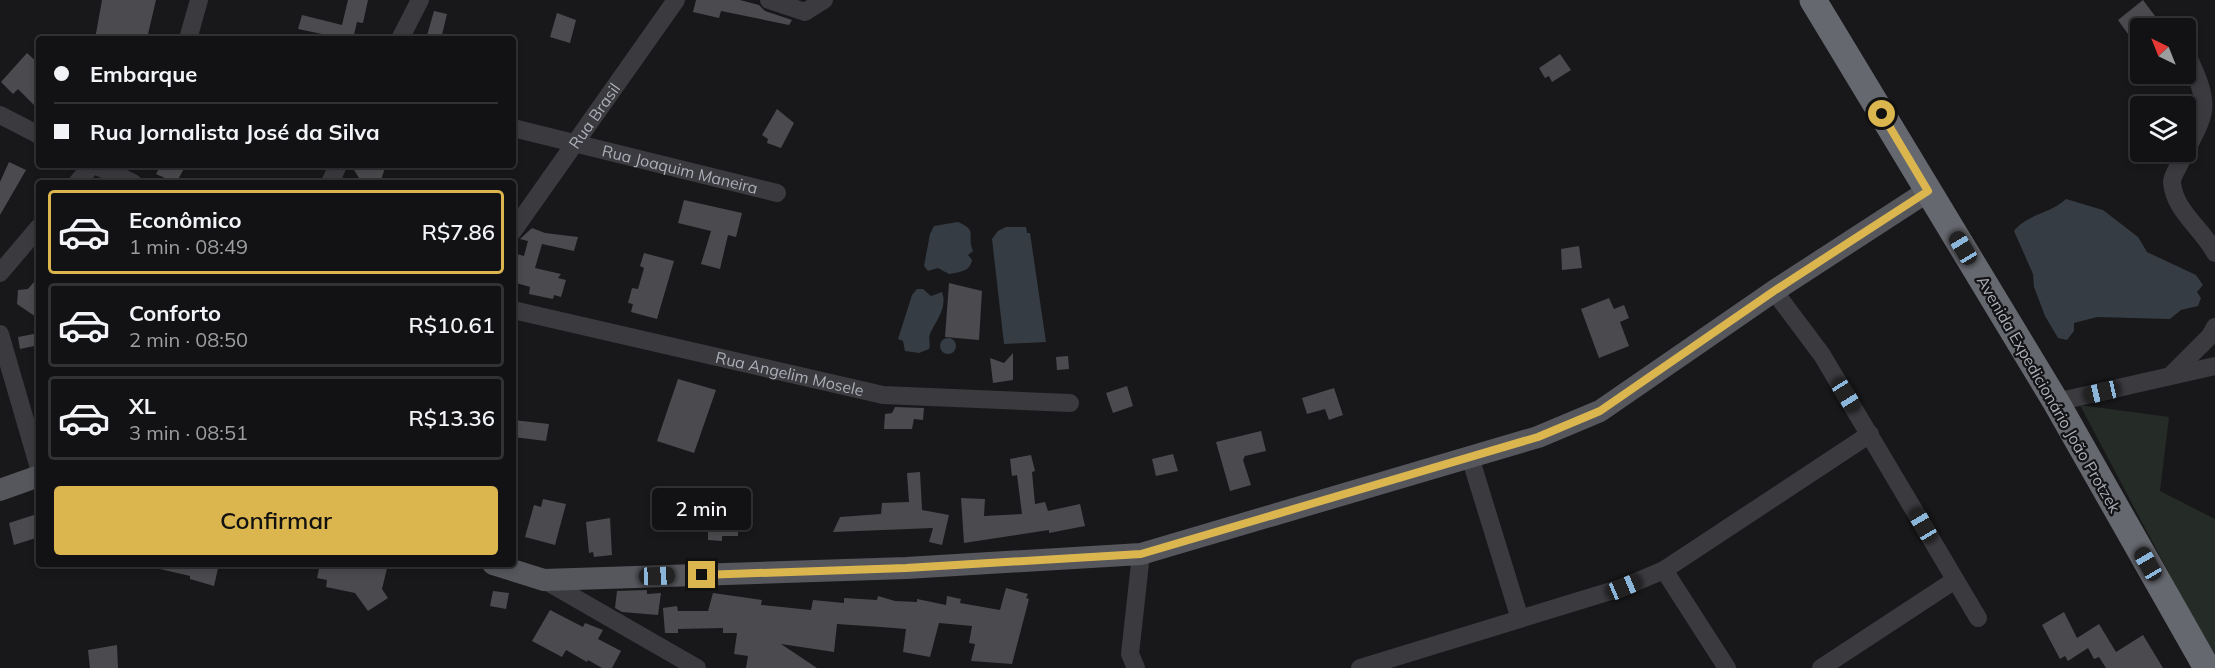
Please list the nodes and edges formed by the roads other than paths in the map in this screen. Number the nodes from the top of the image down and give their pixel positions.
1 (199, 0) edge
2 (420, 0) edge
3 (676, 0) edge
4 (769, 0) edge
5 (824, 0) edge
6 (1813, 0) edge
7 (189, 36) edge
8 (402, 36) edge
9 (2196, 67) edge
10 (0, 115) edge
11 (516, 129) edge
12 (36, 133) edge
13 (573, 145) junction
14 (91, 168) edge
15 (100, 168) edge
16 (80, 180) edge
17 (126, 180) edge
18 (1928, 191) junction
19 (777, 193) dead end
20 (516, 227) edge
21 (36, 231) edge
22 (2215, 253) edge
23 (0, 273) edge
24 (1774, 291) junction
25 (516, 311) edge
26 (2215, 327) edge
27 (0, 334) edge
28 (2215, 366) edge
29 (2169, 376) junction
30 (2056, 402) junction
31 (1070, 403) dead end
32 (1870, 434) junction
33 (1470, 457) junction
34 (36, 458) edge
35 (36, 477) edge
36 (0, 490) edge
37 (1141, 554) junction
38 (503, 567) edge
39 (1664, 570) junction
40 (544, 580) junction
41 (1955, 580) junction
42 (1978, 618) dead end
43 (1520, 619) junction
44 (1415, 659) edge
45 (683, 666) edge
46 (1136, 668) edge
47 (1360, 668) edge
48 (1727, 668) edge
49 (1821, 668) edge
50 (2207, 668) edge

1 - 7 street
2 - 8 street
3 - 13 street, Rua Brasil
4 - 5 street
6 - 18 highway, Avenida Expedicionário João Protzek
9 - 22 street
10 - 12 street
11 - 13 street, Rua Joaquim Maneira
13 - 19 street, Rua Joaquim Maneira
13 - 20 street, Rua Brasil
14 - 16 street
15 - 17 street
18 - 24 main road
18 - 30 highway, Avenida Expedicionário João Protzek
21 - 23 street
24 - 32 street
24 - 33 main road
25 - 31 street, Rua Angelim Mosele
26 - 29 street
27 - 34 street
28 - 29 street
29 - 30 street
30 - 50 highway, Avenida Expedicionário João Protzek
32 - 39 street
32 - 41 street
33 - 37 main road
33 - 43 street
35 - 36 main road
37 - 40 main road
37 - 46 street
38 - 40 main road
39 - 43 street
39 - 48 street
40 - 45 street
41 - 42 street
41 - 49 street
43 - 44 street
44 - 47 street

